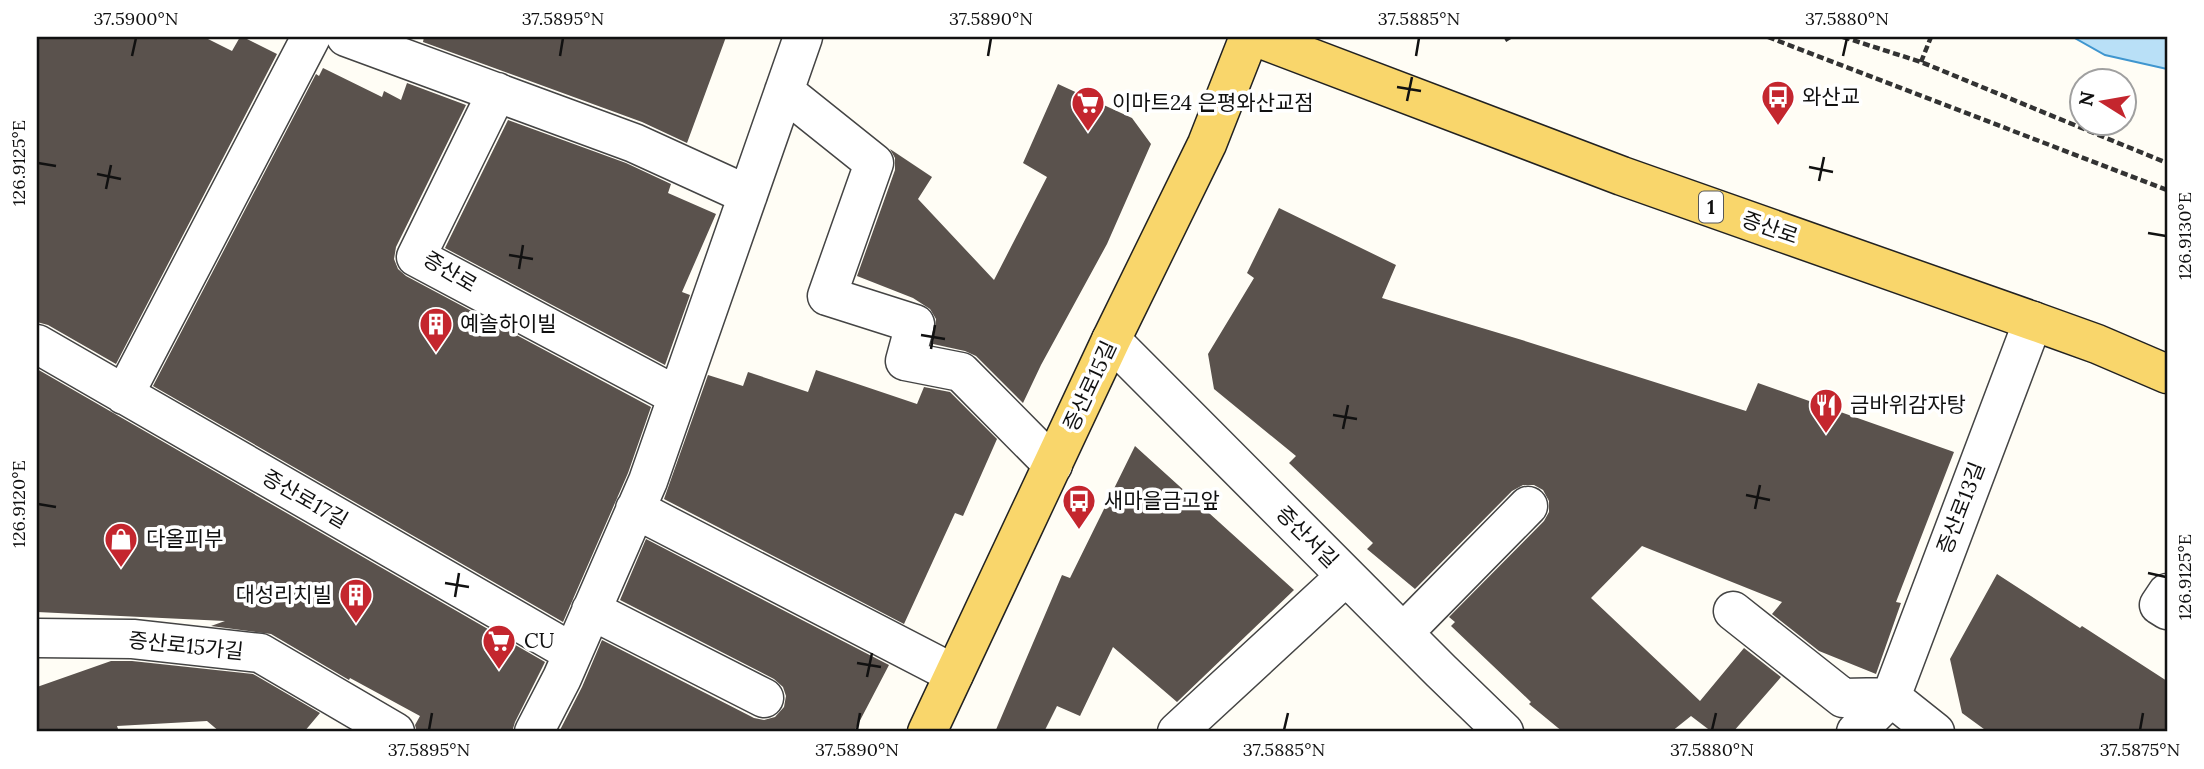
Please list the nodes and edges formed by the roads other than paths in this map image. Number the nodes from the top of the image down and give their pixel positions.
1 (311, 37) edge
2 (346, 37) edge
3 (803, 37) edge
4 (1249, 37) edge
5 (1256, 37) edge
6 (784, 91) junction
7 (497, 92) junction
8 (748, 195) junction
9 (2033, 321) junction
10 (1111, 340) junction
11 (37, 344) edge
12 (2167, 374) edge
13 (124, 395) junction
14 (677, 396) junction
15 (1053, 465) junction
16 (1528, 506) dead end
17 (635, 509) junction
18 (1346, 576) junction
19 (2167, 593) edge
20 (591, 610) junction
21 (2167, 610) edge
22 (1733, 611) dead end
23 (1404, 633) junction
24 (37, 638) edge
25 (573, 653) junction
26 (954, 674) junction
27 (1891, 697) junction
28 (764, 698) dead end
29 (349, 722) edge
30 (395, 732) edge
31 (534, 732) edge
32 (927, 732) edge
33 (1177, 732) edge
34 (1504, 732) edge
35 (1856, 732) edge
36 (1935, 732) edge

1 - 13 street
2 - 7 street
3 - 6 street
4 - 10 main road, 증산로15길
5 - 9 main road, 증산로 / 1
6 - 8 street
6 - 15 street
7 - 8 street
7 - 14 street, 증산로
8 - 14 street
9 - 12 main road, 증산로 / 1
9 - 27 street, 증산로13길
10 - 15 main road, 증산로15길
10 - 18 street, 증산서길
11 - 13 street, 증산로17길
13 - 25 street, 증산로17길
14 - 17 street
15 - 26 main road, 증산로15길
16 - 23 street
17 - 20 street
17 - 26 street
18 - 23 street, 증산서길
18 - 33 street
19 - 21 street
20 - 25 street
20 - 28 street
22 - 27 street
23 - 34 street, 증산서길
24 - 29 street, 증산로15가길
25 - 31 street
26 - 32 main road, 증산로15길
27 - 35 street, 증산로13길
27 - 36 street
29 - 30 street, 증산로15가길

